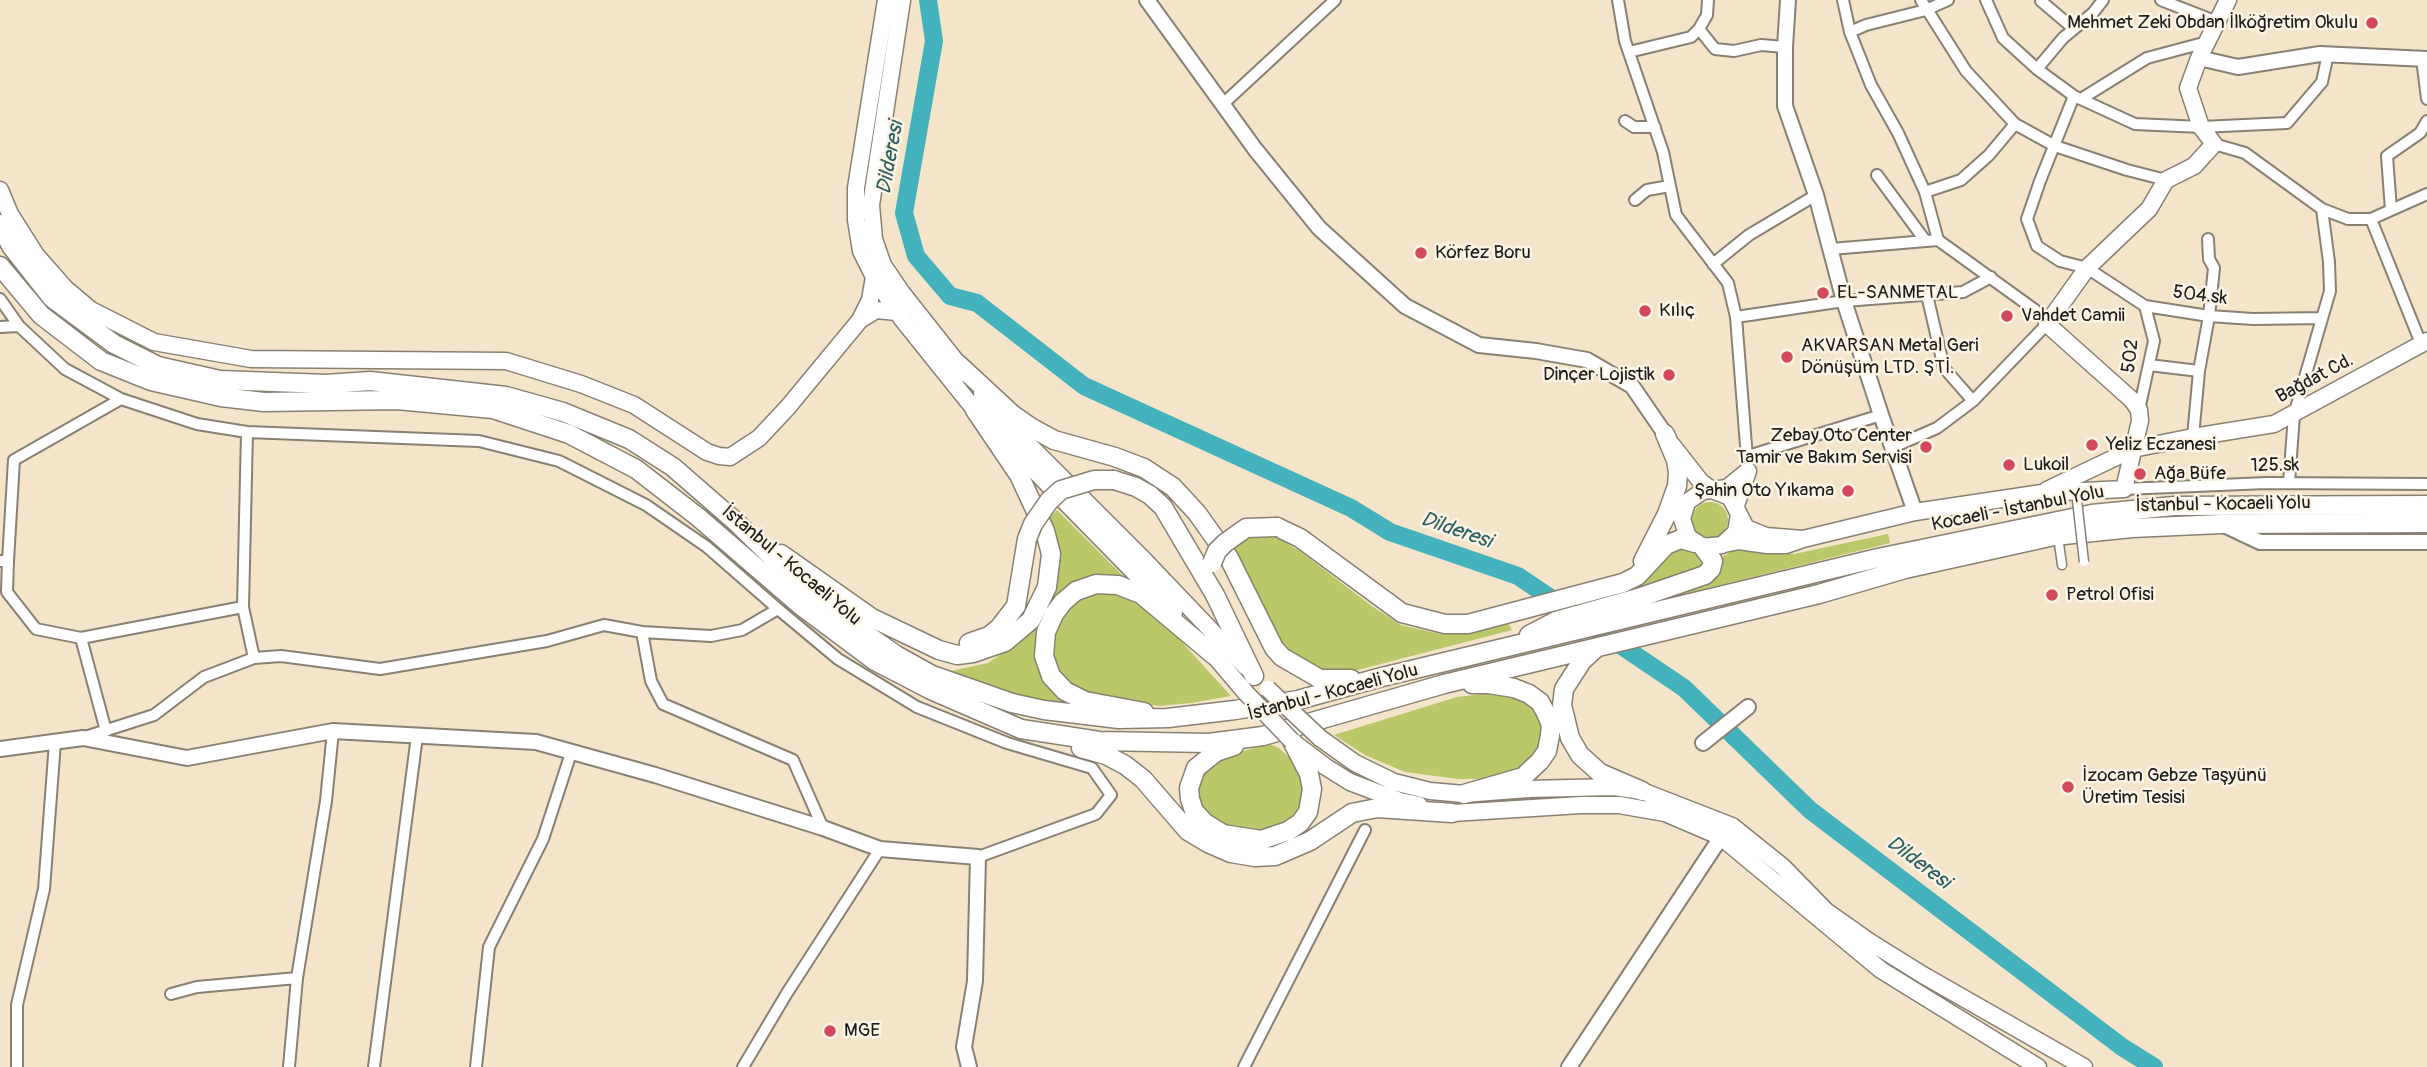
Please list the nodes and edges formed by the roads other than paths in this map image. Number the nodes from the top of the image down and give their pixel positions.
1 (886, 0) edge
2 (902, 0) edge
3 (1147, 0) edge
4 (1335, 0) edge
5 (1618, 0) edge
6 (1708, 0) edge
7 (1788, 0) edge
8 (1843, 0) edge
9 (1948, 0) edge
10 (1986, 0) edge
11 (2103, 0) edge
12 (2161, 0) edge
13 (2228, 0) edge
14 (2040, 1) edge
15 (1923, 5) edge
16 (2217, 22) junction
17 (1699, 29) junction
18 (2074, 29) junction
19 (1850, 32) junction
20 (2207, 42) junction
21 (1785, 47) junction
22 (1629, 52) junction
23 (2328, 54) junction
24 (2199, 58) junction
25 (2425, 59) edge
26 (2036, 69) junction
27 (2078, 97) junction
28 (2427, 99) edge
29 (1223, 104) junction
30 (1625, 121) dead end
31 (2427, 121) edge
32 (2015, 124) junction
33 (1655, 127) junction
34 (2201, 127) junction
35 (2214, 144) junction
36 (2055, 146) junction
37 (1877, 175) dead end
38 (2166, 180) junction
39 (1670, 186) junction
40 (0, 190) edge
41 (1925, 192) junction
42 (2427, 194) edge
43 (1816, 195) junction
44 (1635, 200) dead end
45 (2322, 209) junction
46 (2391, 210) junction
47 (2371, 219) junction
48 (0, 224) edge
49 (2208, 239) dead end
50 (1924, 240) junction
51 (1938, 240) junction
52 (1830, 249) junction
53 (1713, 264) junction
54 (0, 266) edge
55 (2087, 268) junction
56 (874, 277) junction
57 (1991, 277) junction
58 (1927, 295) junction
59 (0, 299) edge
60 (1844, 301) junction
61 (2145, 306) junction
62 (897, 312) junction
63 (2209, 316) junction
64 (1736, 317) junction
65 (2321, 318) junction
66 (860, 320) junction
67 (2047, 324) junction
68 (19, 326) junction
69 (0, 327) edge
70 (2425, 344) edge
71 (429, 361) junction
72 (958, 365) junction
73 (2149, 365) junction
74 (2199, 371) junction
75 (431, 388) junction
76 (121, 399) junction
77 (1973, 401) junction
78 (975, 410) junction
79 (2139, 410) junction
80 (1881, 415) junction
81 (2294, 415) junction
82 (247, 432) junction
83 (1665, 434) junction
84 (2193, 437) junction
85 (1891, 448) junction
86 (2133, 449) junction
87 (1748, 463) junction
88 (2289, 483) junction
89 (2427, 484) edge
90 (2124, 489) junction
91 (1712, 490) junction
92 (2042, 493) junction
93 (2087, 502) junction
94 (2427, 505) edge
95 (1737, 509) junction
96 (1915, 512) junction
97 (736, 523) junction
98 (2427, 523) edge
99 (2221, 524) junction
100 (2058, 536) junction
101 (1803, 539) junction
102 (2427, 542) edge
103 (1699, 545) junction
104 (1722, 545) junction
105 (4, 561) edge
106 (2084, 562) dead end
107 (2062, 565) dead end
108 (1596, 589) junction
109 (1215, 594) junction
110 (243, 607) junction
111 (778, 610) junction
112 (1620, 612) junction
113 (888, 627) junction
114 (642, 632) junction
115 (80, 638) junction
116 (1595, 649) junction
117 (1214, 656) junction
118 (254, 658) junction
119 (1255, 676) junction
120 (1382, 677) junction
121 (1444, 684) junction
122 (1748, 707) dead end
123 (1168, 718) junction
124 (1021, 729) junction
125 (106, 731) junction
126 (334, 731) junction
127 (416, 736) junction
128 (1263, 736) junction
129 (83, 738) junction
130 (1292, 741) junction
131 (55, 742) junction
132 (1703, 743) dead end
133 (0, 749) edge
134 (571, 753) junction
135 (1642, 791) junction
136 (1464, 794) junction
137 (1452, 813) junction
138 (823, 828) junction
139 (1365, 830) dead end
140 (1727, 832) junction
141 (880, 849) junction
142 (978, 857) junction
143 (297, 978) junction
144 (171, 994) dead end
145 (17, 1067) edge
146 (289, 1067) edge
147 (374, 1067) edge
148 (476, 1067) edge
149 (743, 1067) edge
150 (969, 1067) edge
151 (1244, 1067) edge
152 (1569, 1067) edge
153 (2038, 1067) edge
154 (2084, 1067) edge

1 - 56 main road
2 - 72 main road
3 - 29 street
4 - 29 street
5 - 22 street
6 - 17 street
7 - 21 street
8 - 19 street
9 - 15 street
10 - 26 street
11 - 18 street
12 - 16 street
13 - 16 main road
14 - 18 street
15 - 19 street
15 - 32 street
16 - 20 main road
17 - 21 street
17 - 22 street
18 - 26 street
19 - 41 street
20 - 24 main road
20 - 27 street
21 - 43 street
22 - 33 street
23 - 24 street
23 - 25 street
23 - 34 street
24 - 34 main road
25 - 28 street
26 - 27 street
27 - 34 street
27 - 36 street, 504.sk
29 - 83 street
30 - 33 street
31 - 46 street
32 - 36 street
32 - 41 street
33 - 39 street
34 - 35 main road
35 - 38 main road
35 - 45 street
36 - 38 street
36 - 55 street, 504.sk
37 - 50 street
38 - 55 main road
39 - 44 street
39 - 53 street
40 - 71 main road
41 - 51 street
42 - 46 street
43 - 52 street
43 - 53 street
45 - 47 street
45 - 65 street
46 - 47 street
47 - 70 street
48 - 75 highway
49 - 63 street
50 - 51 street
50 - 52 street
51 - 57 street
52 - 60 street
53 - 64 street
54 - 124 highway, İstanbul - Kocaeli Yolu
55 - 61 street, 504.sk
55 - 67 main road
56 - 62 main road
56 - 66 main road
57 - 58 street
57 - 67 street
58 - 60 street
58 - 77 street
59 - 68 street
60 - 64 street
60 - 80 street
61 - 63 street, 504.sk
61 - 73 street, 502
62 - 66 main road
62 - 78 main road
63 - 65 street, 504.sk
63 - 74 street
64 - 87 street
65 - 81 street
66 - 71 main road
67 - 77 street
67 - 79 main road
68 - 69 street
68 - 76 street
70 - 81 main road, Bağdat Cd.
71 - 75 main road
72 - 119 main road
72 - 120 highway
73 - 74 street
73 - 79 street, 502
74 - 84 street
75 - 97 highway
76 - 82 street
76 - 105 street
77 - 85 street
78 - 113 highway
78 - 117 main road
79 - 86 main road
80 - 85 street
80 - 87 street
81 - 84 main road, Bağdat Cd.
81 - 88 street
82 - 110 street
82 - 111 street
83 - 91 main road
83 - 108 highway
84 - 86 main road, Bağdat Cd.
85 - 96 street
86 - 90 main road
86 - 92 main road, Bağdat Cd.
87 - 91 main road
87 - 95 main road
88 - 89 street, 125.sk
88 - 90 street, 125.sk
90 - 93 main road
91 - 95 main road
91 - 103 main road
92 - 93 main road
92 - 96 main road
93 - 94 highway, Kocaeli - İstanbul Yolu
93 - 106 street, bridge
93 - 112 highway, Kocaeli - İstanbul Yolu
95 - 101 main road
95 - 104 main road
96 - 101 main road
97 - 113 highway
97 - 123 highway
98 - 99 highway, İstanbul - Kocaeli Yolu
99 - 100 highway, İstanbul - Kocaeli Yolu
99 - 102 street
100 - 107 street
100 - 116 highway, İstanbul - Kocaeli Yolu
101 - 104 main road
103 - 104 main road
103 - 108 highway
103 - 112 highway
105 - 115 street
108 - 109 highway, bridge
109 - 113 highway, bridge
109 - 119 highway
110 - 115 street
110 - 118 street
111 - 114 street
111 - 142 street
112 - 120 highway
114 - 118 street
114 - 138 street
115 - 125 street
116 - 121 highway, İstanbul - Kocaeli Yolu
116 - 135 highway
117 - 123 highway
117 - 130 main road, bridge
118 - 125 street
119 - 136 main road, bridge
120 - 123 highway
121 - 128 highway, İstanbul - Kocaeli Yolu
121 - 136 highway
122 - 132 street
124 - 128 highway, İstanbul - Kocaeli Yolu
124 - 137 highway
125 - 129 street
126 - 127 street
126 - 129 street
126 - 143 street
127 - 134 street
127 - 147 street
128 - 130 highway
129 - 131 street
130 - 137 main road
131 - 133 street
131 - 145 street
134 - 138 street
134 - 148 street
135 - 136 main road
135 - 140 main road
137 - 140 main road
138 - 141 street
139 - 151 street
140 - 152 street
140 - 153 main road
140 - 154 main road
141 - 142 street
141 - 149 street
142 - 150 street
143 - 144 street
143 - 146 street

